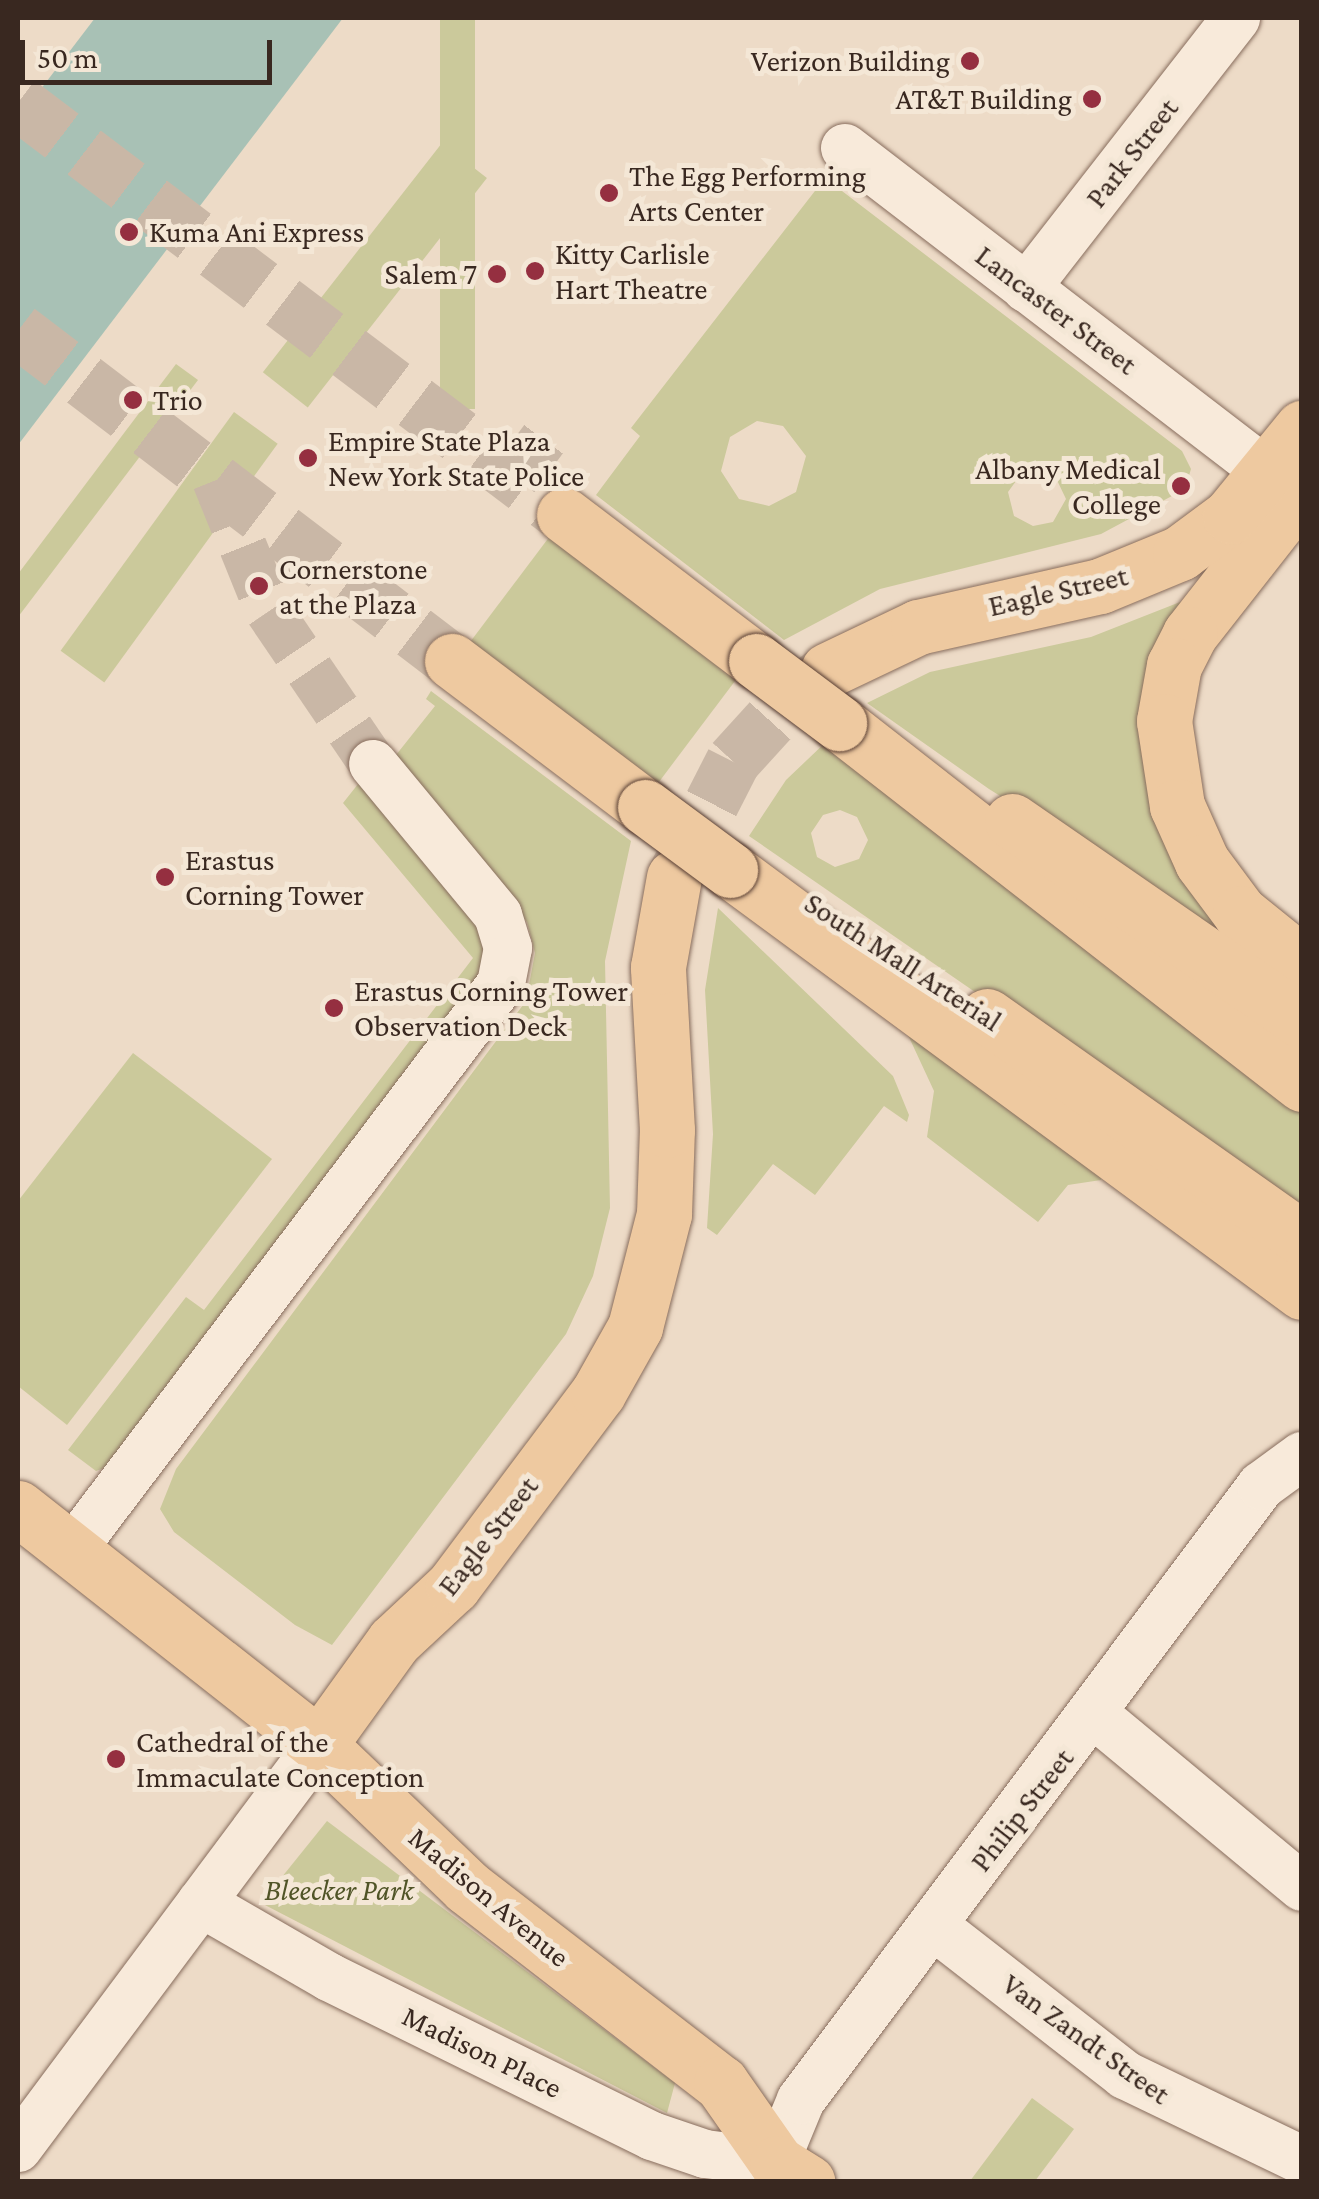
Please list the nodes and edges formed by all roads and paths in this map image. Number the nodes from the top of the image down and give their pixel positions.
1 (1236, 18) edge
2 (844, 148) dead end
3 (1026, 288) junction
4 (1302, 428) edge
5 (1284, 482) edge
6 (564, 515) tunnel mouth
7 (452, 662) tunnel mouth
8 (828, 670) tunnel mouth
9 (839, 723) junction
10 (374, 764) tunnel mouth
11 (730, 870) junction
12 (674, 877) tunnel mouth
13 (1302, 963) edge
14 (1302, 1021) edge
15 (1302, 1084) edge
16 (1302, 1238) edge
17 (1302, 1292) edge
18 (1302, 1456) edge
19 (18, 1508) edge
20 (72, 1550) junction
21 (1095, 1715) junction
22 (319, 1745) junction
23 (1302, 1887) edge
24 (201, 1902) junction
25 (935, 1927) junction
26 (18, 2148) edge
27 (1302, 2160) edge
28 (784, 2175) edge

1 - 3 street, Park Street
2 - 3 street, Lancaster Street
3 - 5 street, Lancaster Street
4 - 5 main road, Eagle Street
5 - 8 main road, Eagle Street
5 - 13 main road
6 - 9 main road, bridge
7 - 11 main road, South Mall Arterial, bridge
9 - 14 main road
9 - 15 main road
10 - 20 street
11 - 16 main road, South Mall Arterial
11 - 17 main road
12 - 22 main road, Eagle Street
18 - 21 street, Philip Street
19 - 20 main road, Madison Avenue
20 - 22 main road, Madison Avenue
21 - 23 street
21 - 25 street, Philip Street
22 - 24 street, Eagle Street
22 - 28 main road, Madison Avenue
24 - 26 street, Eagle Street
24 - 28 street, Madison Place
25 - 27 street, Van Zandt Street
25 - 28 street, Philip Street

